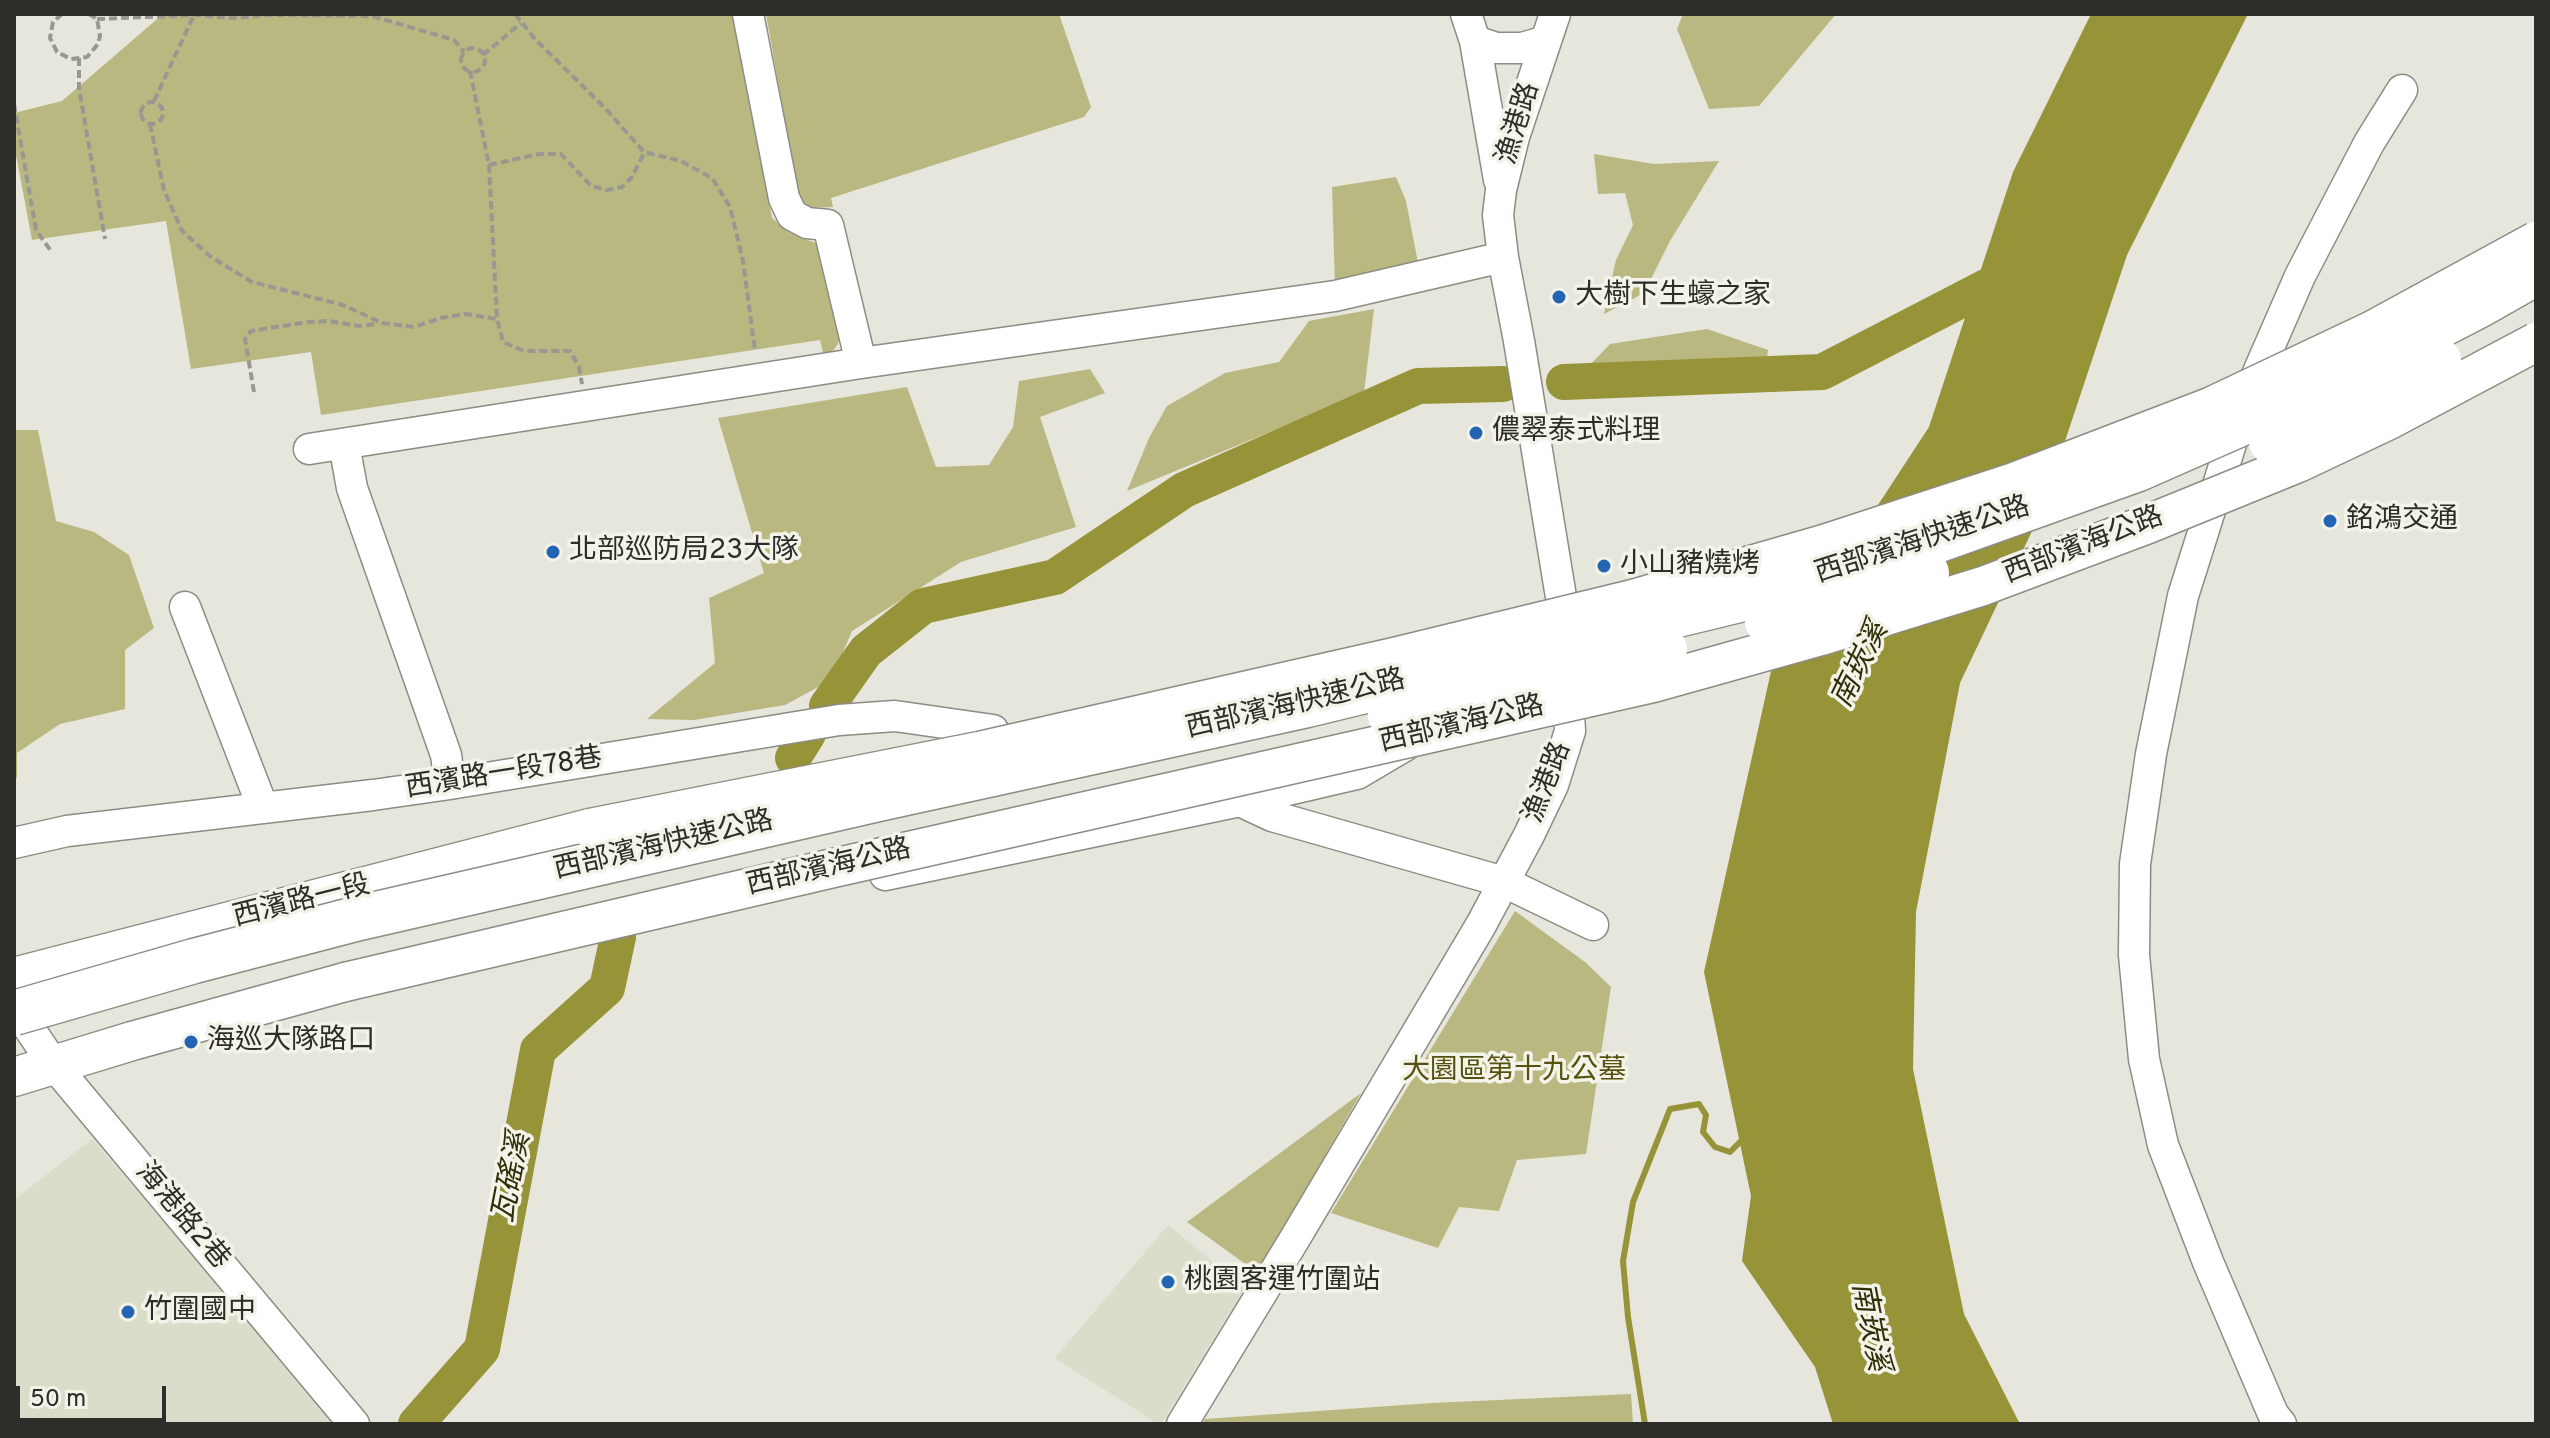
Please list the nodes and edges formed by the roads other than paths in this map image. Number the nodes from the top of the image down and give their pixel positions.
1 (748, 14) edge
2 (1471, 27) edge
3 (1550, 28) edge
4 (2402, 90) dead end
5 (1501, 190) junction
6 (2536, 241) edge
7 (1503, 257) junction
8 (2536, 273) edge
9 (2536, 307) edge
10 (2536, 342) edge
11 (861, 363) junction
12 (344, 444) junction
13 (309, 449) dead end
14 (185, 607) dead end
15 (1564, 635) junction
16 (1567, 689) junction
17 (993, 730) junction
18 (450, 784) junction
19 (1240, 801) junction
20 (263, 808) junction
21 (590, 828) junction
22 (14, 843) edge
23 (1504, 882) junction
24 (1593, 925) dead end
25 (14, 977) edge
26 (345, 982) junction
27 (14, 1006) edge
28 (14, 1013) edge
29 (14, 1043) edge
30 (54, 1065) junction
31 (14, 1077) edge
32 (354, 1424) edge
33 (1182, 1424) edge
34 (2281, 1424) edge

1 - 11 street
2 - 3 street
2 - 5 street
3 - 5 street, 漁港路
4 - 34 street
5 - 7 street, 漁港路
6 - 21 main road, bridge
7 - 11 street
7 - 15 street, 漁港路
8 - 28 highway, 西部濱海快速公路, bridge
9 - 29 highway, 西部濱海快速公路, bridge
10 - 26 main road, 西部濱海公路, bridge
11 - 12 street
12 - 13 street
12 - 18 street
14 - 20 street
15 - 16 street, 漁港路
15 - 17 street
16 - 19 street
16 - 23 street, 漁港路
17 - 18 street, 西濱路一段78巷
17 - 21 street
18 - 20 street, 西濱路一段78巷
19 - 23 street
19 - 26 street
20 - 22 street, 西濱路一段78巷
21 - 25 main road, 西濱路一段
23 - 24 street
23 - 33 street, 漁港路
26 - 30 main road
27 - 30 street, 海港路2巷
30 - 31 main road
30 - 32 street, 海港路2巷

